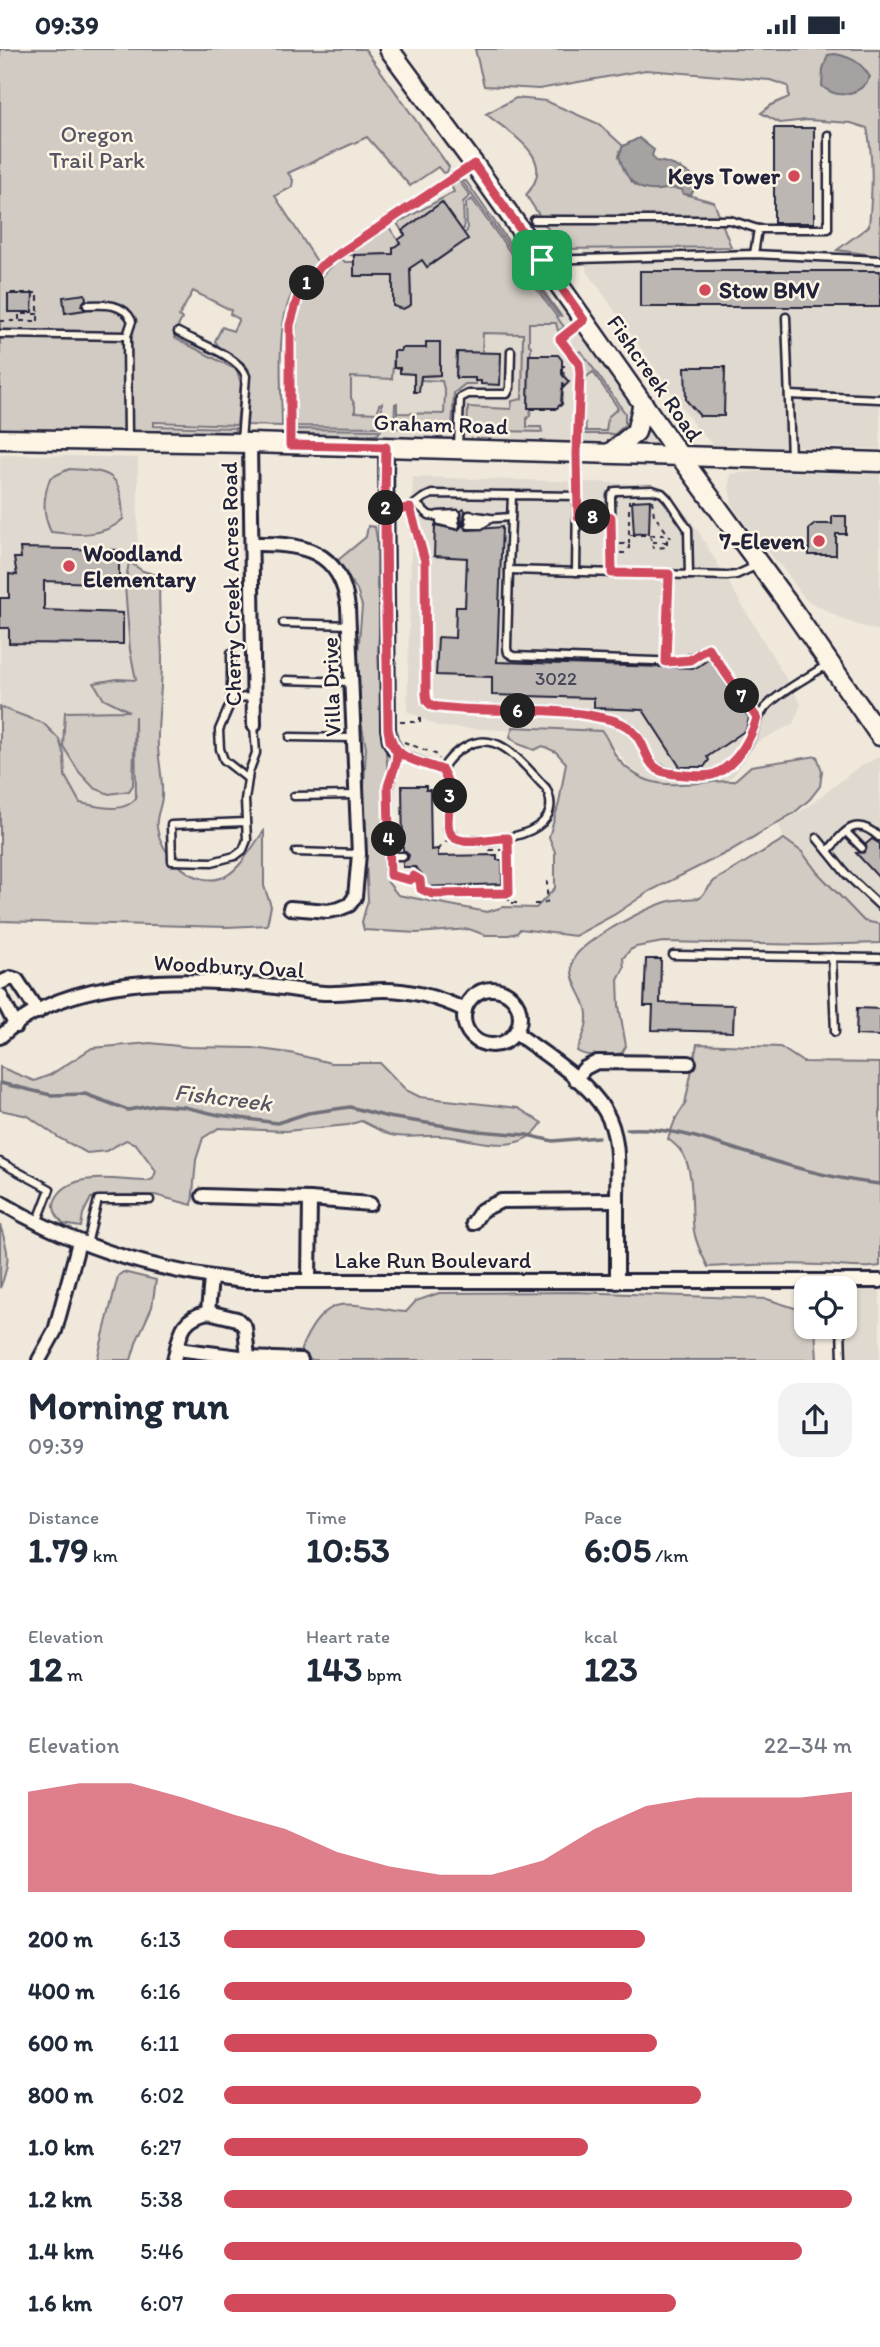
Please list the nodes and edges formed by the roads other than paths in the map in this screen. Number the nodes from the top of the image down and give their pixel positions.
1 (389, 49) edge
2 (828, 135) dead end
3 (474, 164) junction
4 (534, 220) dead end
5 (758, 229) junction
6 (754, 254) junction
7 (542, 260) junction
8 (880, 260) edge
9 (87, 305) dead end
10 (786, 317) dead end
11 (584, 320) junction
12 (178, 332) dead end
13 (0, 334) edge
14 (127, 336) junction
15 (511, 351) dead end
16 (789, 395) junction
17 (880, 399) edge
18 (643, 403) junction
19 (0, 439) edge
20 (128, 442) junction
21 (245, 443) junction
22 (290, 445) junction
23 (386, 447) junction
24 (458, 449) junction
25 (577, 453) junction
26 (610, 453) junction
27 (679, 455) junction
28 (791, 459) junction
29 (880, 462) edge
30 (512, 495) junction
31 (577, 496) junction
32 (413, 506) junction
33 (386, 510) junction
34 (511, 517) junction
35 (578, 517) junction
36 (611, 517) junction
37 (457, 520) dead end
38 (469, 520) dead end
39 (252, 544) junction
40 (760, 565) junction
41 (509, 570) junction
42 (576, 572) junction
43 (612, 573) junction
44 (669, 574) junction
45 (690, 575) junction
46 (283, 623) dead end
47 (350, 625) junction
48 (231, 653) dead end
49 (666, 662) junction
50 (830, 663) junction
51 (286, 680) dead end
52 (352, 682) junction
53 (254, 697) junction
54 (231, 698) junction
55 (757, 718) junction
56 (254, 725) joint
57 (880, 736) edge
58 (290, 737) dead end
59 (354, 738) junction
60 (397, 752) junction
61 (442, 770) junction
62 (248, 779) junction
63 (357, 795) junction
64 (294, 796) dead end
65 (247, 822) junction
66 (846, 832) junction
67 (879, 837) edge
68 (817, 838) dead end
69 (862, 848) dead end
70 (828, 851) junction
71 (296, 852) dead end
72 (359, 854) junction
73 (389, 856) junction
74 (403, 856) dead end
75 (389, 870) road end
76 (880, 906) edge
77 (290, 908) dead end
78 (673, 954) dead end
79 (832, 957) junction
80 (880, 958) edge
81 (0, 983) edge
82 (0, 995) edge
83 (465, 1010) junction
84 (38, 1012) junction
85 (16, 1026) junction
86 (835, 1032) dead end
87 (516, 1033) junction
88 (0, 1037) edge
89 (689, 1063) dead end
90 (575, 1079) junction
91 (0, 1163) edge
92 (203, 1196) dead end
93 (310, 1199) junction
94 (150, 1200) dead end
95 (617, 1200) junction
96 (0, 1202) edge
97 (370, 1204) dead end
98 (37, 1223) junction
99 (473, 1223) dead end
100 (83, 1244) junction
101 (211, 1278) junction
102 (309, 1281) junction
103 (880, 1281) edge
104 (617, 1282) junction
105 (857, 1283) edge
106 (794, 1284) edge
107 (208, 1312) junction
108 (841, 1339) edge
109 (175, 1354) edge
110 (248, 1358) junction
111 (39, 1360) edge
112 (300, 1360) edge
113 (842, 1360) edge

1 - 3 main road, Fishcreek Road
2 - 5 lane
3 - 7 main road, Fishcreek Road
3 - 22 lane
4 - 5 lane
5 - 6 lane
6 - 7 lane
6 - 8 lane
7 - 11 main road, Fishcreek Road
9 - 14 lane
10 - 16 lane
11 - 18 main road, Fishcreek Road
11 - 25 lane
12 - 21 lane
13 - 14 lane
14 - 20 lane
15 - 24 lane
16 - 17 lane
16 - 28 lane
18 - 26 main road
18 - 27 main road, Fishcreek Road
19 - 20 main road, Graham Road
20 - 21 main road, Graham Road
21 - 22 main road, Graham Road
21 - 39 street, Cherry Creek Acres Road
22 - 23 main road, Graham Road
23 - 24 main road, Graham Road
23 - 33 street
24 - 25 main road, Graham Road
25 - 26 main road, Graham Road
25 - 31 lane
26 - 27 main road, Graham Road
27 - 28 main road, Graham Road
27 - 40 main road, Fishcreek Road
28 - 29 main road, Graham Road
30 - 31 lane
30 - 32 lane
30 - 34 lane
31 - 35 lane
32 - 33 lane
32 - 37 lane
32 - 55 lane
33 - 60 street
34 - 38 lane
34 - 41 lane
35 - 36 lane
35 - 42 lane
36 - 43 lane
36 - 45 lane
39 - 47 street, Villa Drive
39 - 53 street, Cherry Creek Acres Road
40 - 45 lane
40 - 50 main road, Fishcreek Road
41 - 42 lane
41 - 49 lane
42 - 43 lane
43 - 44 lane
44 - 45 lane
44 - 49 lane
46 - 47 lane
47 - 52 street, Villa Drive
48 - 54 lane
49 - 55 lane
50 - 55 lane
50 - 57 main road, Fishcreek Road
51 - 52 lane
52 - 59 street, Villa Drive
53 - 54 lane
53 - 56 street, Cherry Creek Acres Road
54 - 62 lane
56 - 62 lane
58 - 59 lane
59 - 63 street, Villa Drive
60 - 61 lane
60 - 73 lane
61 - 61 lane
62 - 65 lane
63 - 64 lane
63 - 72 street, Villa Drive
65 - 65 lane
66 - 67 lane
66 - 69 lane
66 - 70 lane
68 - 70 lane
70 - 76 lane
71 - 72 lane
72 - 77 street, Villa Drive
73 - 74 lane
73 - 75 lane
78 - 79 lane
79 - 80 lane
79 - 86 lane
81 - 84 street
82 - 85 street
83 - 84 street, Woodbury Oval
83 - 87 street
83 - 87 street
84 - 85 street, Woodbury Oval
85 - 88 street, Woodbury Oval
87 - 90 street
89 - 90 street
90 - 95 street
91 - 98 lane
92 - 93 street
93 - 97 street
93 - 102 street
94 - 100 lane
95 - 99 street
95 - 104 street
96 - 98 street, Lake Run Boulevard
98 - 100 street, Lake Run Boulevard
100 - 101 street, Lake Run Boulevard
100 - 111 street
101 - 102 street, Lake Run Boulevard
101 - 107 street
102 - 104 street, Lake Run Boulevard
103 - 105 street, Lake Run Boulevard
104 - 106 street, Lake Run Boulevard
107 - 109 street
107 - 110 street
108 - 113 lane
109 - 110 street
110 - 112 street

